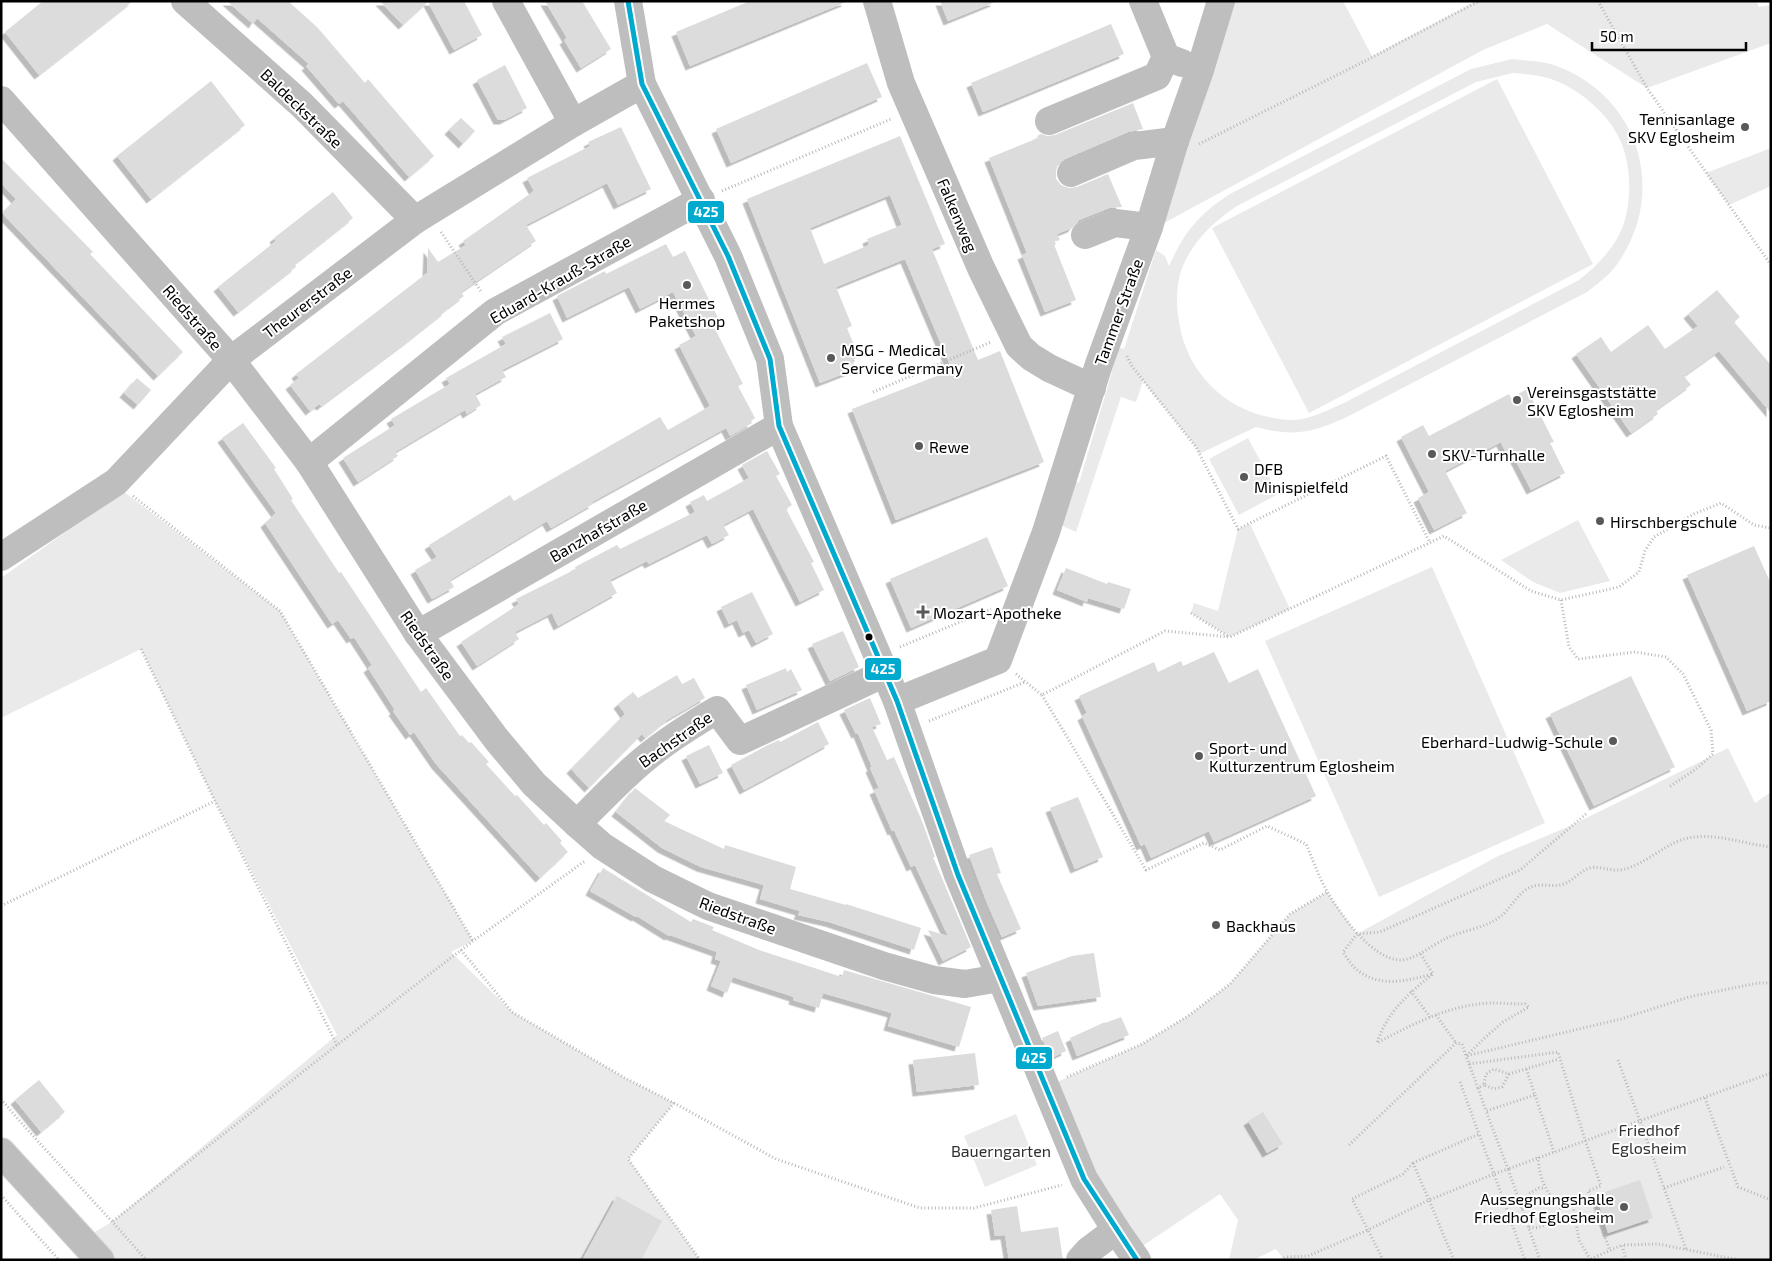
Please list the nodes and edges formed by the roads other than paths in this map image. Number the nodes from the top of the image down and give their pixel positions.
1 (185, 1) edge
2 (506, 1) edge
3 (628, 1) edge
4 (877, 1) edge
5 (1143, 1) edge
6 (1221, 1) edge
7 (1166, 57) junction
8 (1200, 70) junction
9 (642, 84) junction
10 (1, 100) edge
11 (1049, 121) dead end
12 (573, 123) junction
13 (1184, 144) junction
14 (1071, 174) dead end
15 (701, 200) junction
16 (422, 216) junction
17 (1149, 227) junction
18 (1085, 236) dead end
19 (231, 360) junction
20 (1092, 388) junction
21 (779, 426) junction
22 (309, 462) junction
23 (1, 557) edge
24 (418, 634) junction
25 (882, 664) junction
26 (897, 701) junction
27 (577, 824) junction
28 (1000, 978) junction
29 (1, 1152) edge
30 (1116, 1230) junction
31 (100, 1260) edge
32 (1080, 1260) edge
33 (1137, 1260) edge

1 - 16 street, Baldeckstraße
2 - 12 street
3 - 9 street
4 - 20 street, Falkenweg
5 - 7 street
6 - 8 street, Tammer Straße
7 - 8 street
7 - 11 street
8 - 13 street, Tammer Straße
9 - 12 street, Theurerstraße
9 - 15 street
10 - 19 street, Riedstraße
12 - 16 street, Theurerstraße
13 - 14 street
13 - 17 street, Tammer Straße
15 - 21 street
15 - 22 street, Eduard-Krauß-Straße
16 - 19 street, Theurerstraße
17 - 18 street
17 - 20 street, Tammer Straße
19 - 22 street, Riedstraße
19 - 23 street, Theurerstraße
20 - 26 street, Tammer Straße
21 - 24 street, Banzhafstraße
21 - 25 street
22 - 24 street, Riedstraße
24 - 27 street, Riedstraße
25 - 26 street
25 - 27 street, Bachstraße
26 - 28 street
27 - 28 street, Riedstraße
28 - 30 street
29 - 31 main road
30 - 32 street
30 - 33 street

